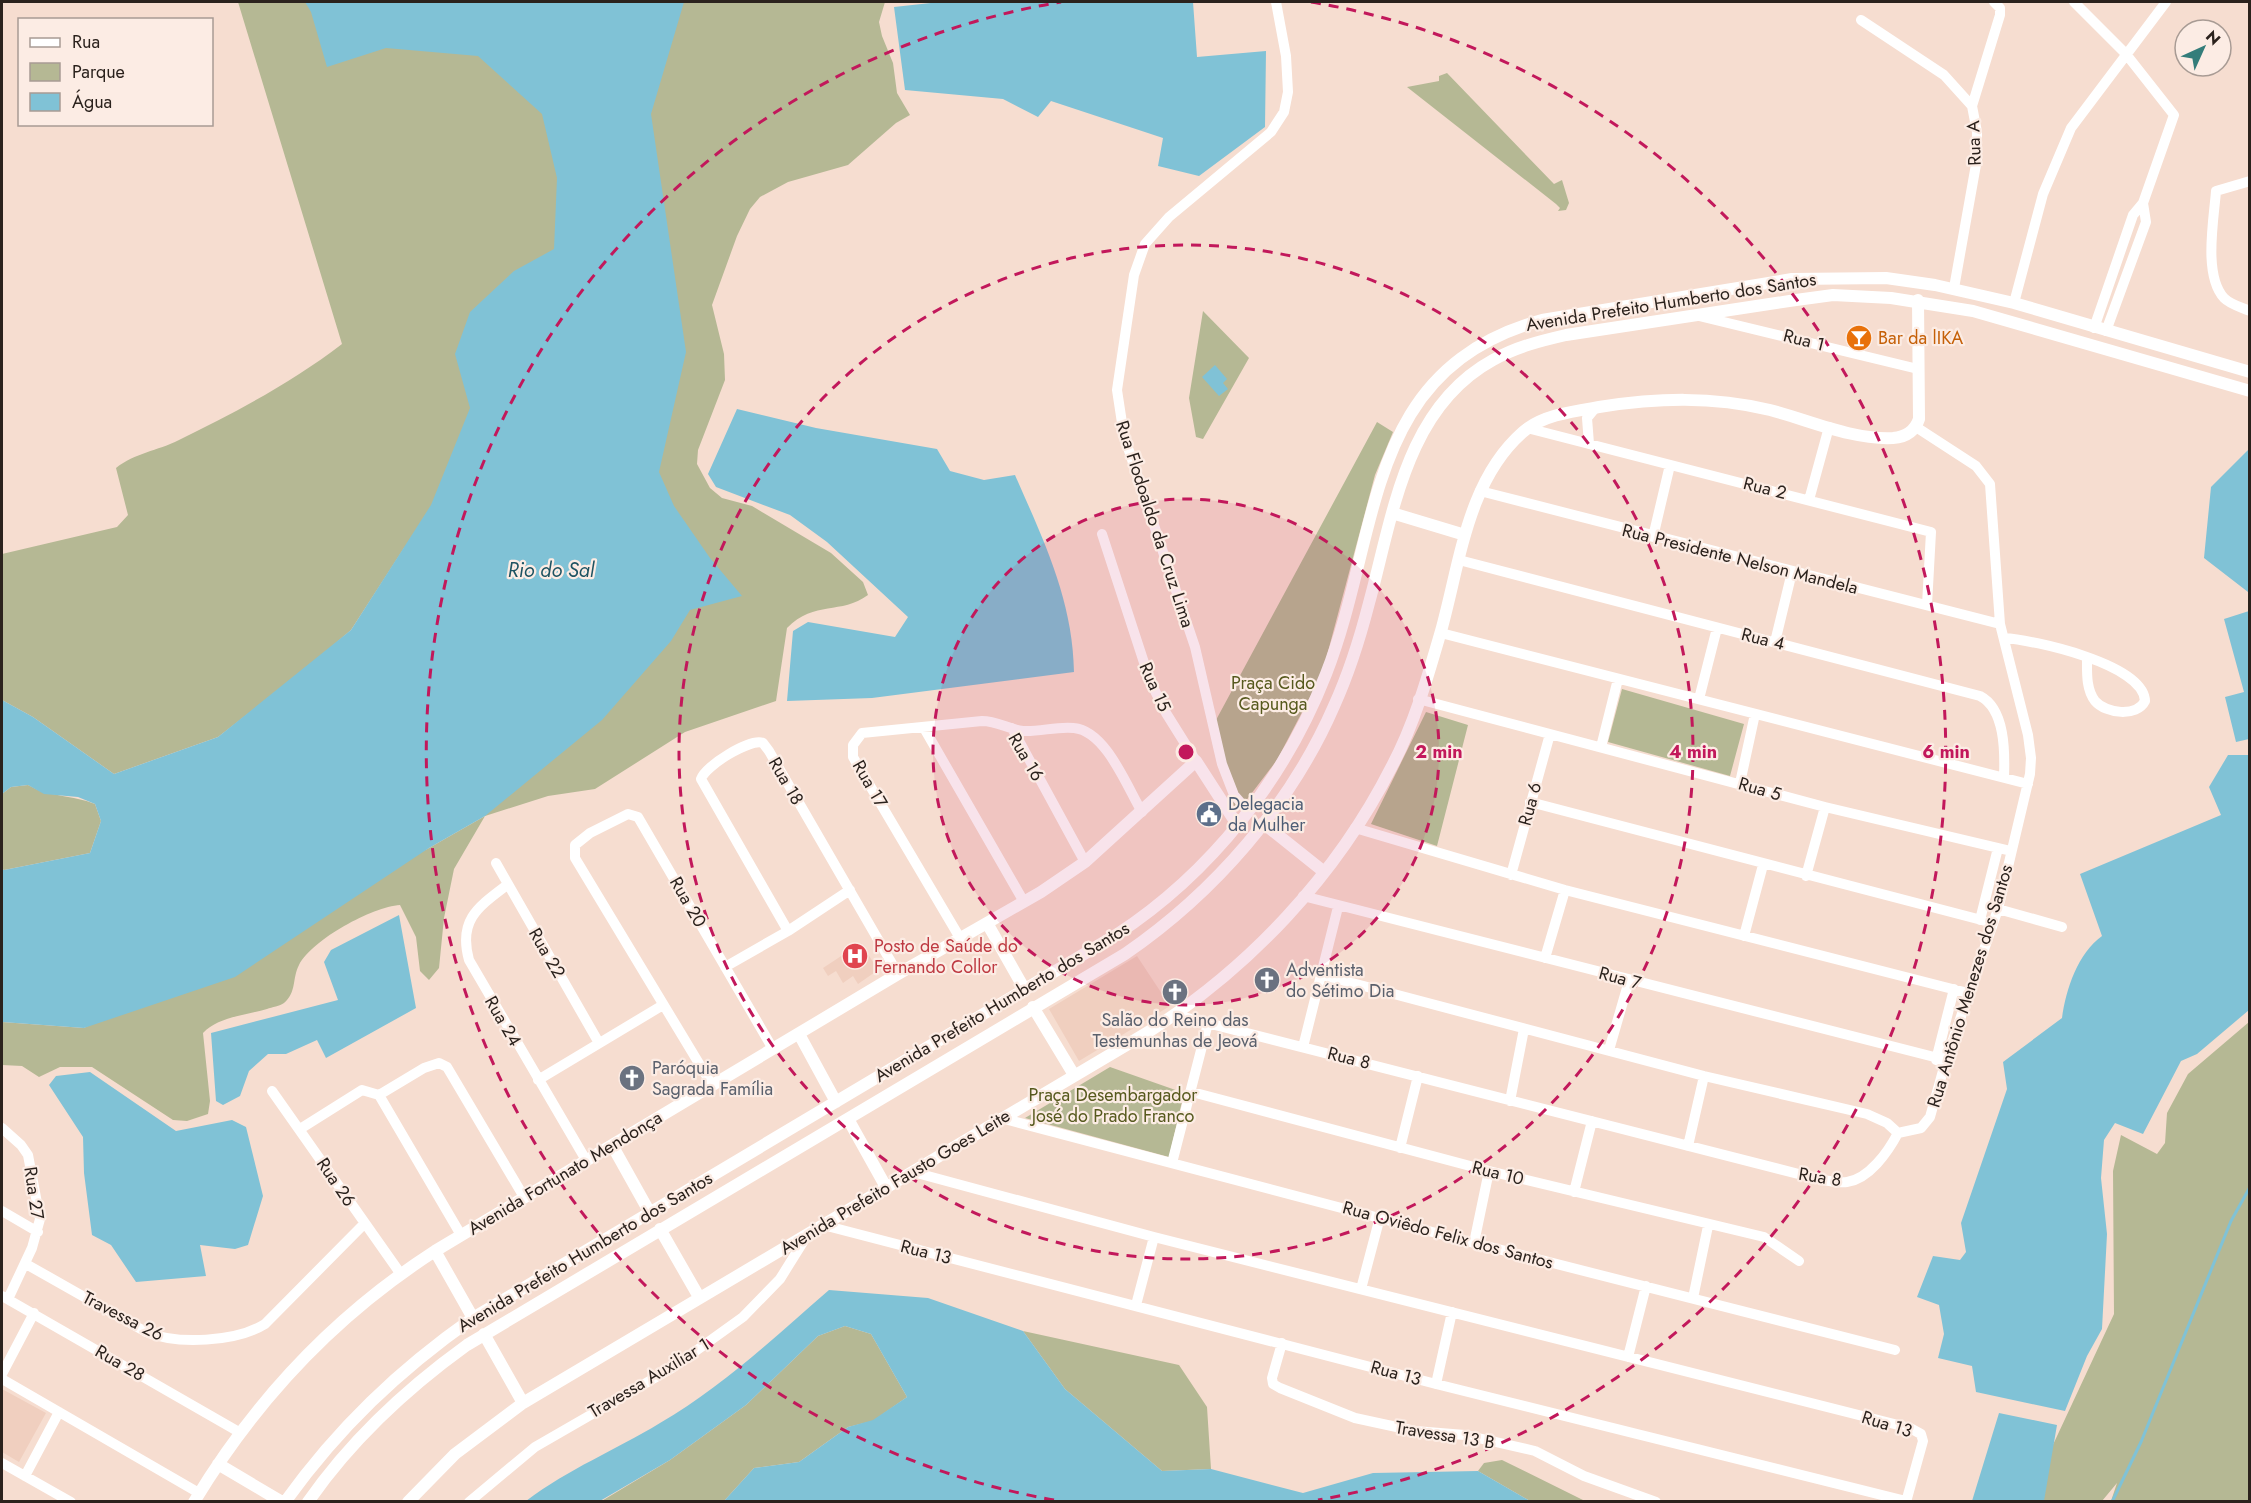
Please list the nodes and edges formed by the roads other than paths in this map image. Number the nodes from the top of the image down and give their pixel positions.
1 (1276, 2) edge
2 (2074, 2) edge
3 (2166, 2) edge
4 (1999, 4) edge
5 (1862, 20) dead end
6 (2126, 54) junction
7 (1972, 105) junction
8 (2250, 181) edge
9 (1954, 288) junction
10 (1918, 300) junction
11 (1644, 303) junction
12 (2014, 303) junction
13 (2250, 311) edge
14 (1690, 314) junction
15 (1648, 322) junction
16 (2100, 330) junction
17 (2134, 339) junction
18 (2130, 356) junction
19 (1918, 369) junction
20 (2250, 372) edge
21 (2250, 391) edge
22 (1596, 407) junction
23 (1829, 427) junction
24 (1916, 427) junction
25 (1527, 428) junction
26 (1589, 444) junction
27 (1670, 465) junction
28 (1480, 491) junction
29 (1809, 500) junction
30 (1392, 513) junction
31 (1102, 534) dead end
32 (1465, 535) junction
33 (1653, 537) junction
34 (1459, 560) junction
35 (1791, 572) junction
36 (1927, 605) junction
37 (2001, 624) junction
38 (1717, 628) junction
39 (1441, 633) junction
40 (2004, 638) junction
41 (1775, 642) junction
42 (2087, 659) junction
43 (1618, 679) junction
44 (1419, 699) junction
45 (1699, 699) junction
46 (1755, 714) junction
47 (924, 728) junction
48 (1012, 728) junction
49 (1550, 734) junction
50 (1601, 747) junction
51 (1196, 761) junction
52 (2004, 777) junction
53 (1740, 783) junction
54 (2028, 784) junction
55 (1530, 802) junction
56 (1826, 807) junction
57 (1142, 812) junction
58 (1249, 812) junction
59 (1263, 823) junction
60 (1238, 826) junction
61 (1355, 828) junction
62 (1998, 848) junction
63 (2011, 850) junction
64 (1085, 862) junction
65 (496, 863) dead end
66 (1763, 865) junction
67 (1323, 871) junction
68 (1511, 875) junction
69 (1806, 876) junction
70 (507, 885) junction
71 (850, 890) junction
72 (1565, 890) junction
73 (1303, 896) junction
74 (1024, 902) junction
75 (1338, 907) junction
76 (1998, 909) junction
77 (1140, 919) junction
78 (1980, 920) junction
79 (987, 923) junction
80 (1993, 923) junction
81 (2062, 927) dead end
82 (788, 931) junction
83 (1744, 936) junction
84 (960, 938) junction
85 (1148, 938) junction
86 (1545, 958) junction
87 (725, 967) junction
88 (898, 974) junction
89 (1322, 975) junction
90 (1629, 981) junction
91 (1954, 989) junction
92 (1025, 990) junction
93 (1968, 993) junction
94 (663, 1005) junction
95 (1033, 1007) junction
96 (1176, 1015) junction
97 (1208, 1023) junction
98 (1524, 1029) junction
99 (799, 1034) junction
100 (599, 1043) junction
101 (1304, 1047) junction
102 (774, 1049) junction
103 (1609, 1050) junction
104 (1941, 1060) junction
105 (1074, 1076) junction
106 (1418, 1076) junction
107 (1704, 1076) junction
108 (538, 1080) junction
109 (712, 1086) junction
110 (272, 1091) dead end
111 (1192, 1092) junction
112 (379, 1095) junction
113 (1510, 1101) junction
114 (836, 1102) junction
115 (1001, 1118) junction
116 (848, 1119) junction
117 (1592, 1121) junction
118 (2, 1128) edge
119 (300, 1129) junction
120 (1898, 1133) junction
121 (612, 1145) junction
122 (1688, 1146) junction
123 (1400, 1148) junction
124 (586, 1160) junction
125 (1172, 1163) junction
126 (914, 1172) junction
127 (1489, 1172) junction
128 (886, 1186) junction
129 (1574, 1192) junction
130 (524, 1197) junction
131 (2, 1211) edge
132 (650, 1213) junction
133 (1380, 1217) junction
134 (364, 1224) junction
135 (823, 1225) junction
136 (1708, 1226) junction
137 (660, 1229) junction
138 (38, 1232) junction
139 (808, 1234) junction
140 (461, 1235) junction
141 (1154, 1237) junction
142 (1474, 1243) junction
143 (435, 1251) junction
144 (1799, 1261) dead end
145 (26, 1264) junction
146 (400, 1273) junction
147 (1646, 1286) junction
148 (1361, 1289) junction
149 (5, 1297) edge
150 (699, 1297) junction
151 (1693, 1298) junction
152 (1136, 1305) junction
153 (1452, 1312) junction
154 (34, 1313) junction
155 (473, 1318) junction
156 (484, 1334) junction
157 (1282, 1343) junction
158 (1895, 1350) dead end
159 (1628, 1357) junction
160 (2, 1374) edge
161 (2, 1379) edge
162 (1436, 1384) junction
163 (523, 1403) junction
164 (59, 1412) junction
165 (239, 1432) junction
166 (2, 1462) edge
167 (218, 1464) junction
168 (25, 1476) junction
169 (197, 1497) edge
170 (1906, 1501) edge
171 (71, 1502) edge
172 (283, 1502) edge
173 (308, 1502) edge
174 (408, 1502) edge
175 (469, 1502) edge
176 (1656, 1502) edge

1 - 58 street, Rua Flodoaldo da Cruz Lima
2 - 6 street
3 - 6 street
4 - 7 street, Rua A
5 - 7 street
6 - 12 street
6 - 16 street
7 - 9 street, Rua A
8 - 13 street
9 - 11 street, Avenida Prefeito Humberto dos Santos
9 - 12 street, Avenida Prefeito Humberto dos Santos
10 - 14 street, Avenida Prefeito Humberto dos Santos
10 - 18 street, Avenida Prefeito Humberto dos Santos
10 - 19 street
11 - 15 street
11 - 58 street, Avenida Prefeito Humberto dos Santos
12 - 16 street, Avenida Prefeito Humberto dos Santos
14 - 15 street, Avenida Prefeito Humberto dos Santos
14 - 19 street, Rua 1
15 - 30 street, Avenida Prefeito Humberto dos Santos
16 - 17 street, Avenida Prefeito Humberto dos Santos
17 - 18 street
17 - 20 street, Avenida Prefeito Humberto dos Santos
18 - 21 street, Avenida Prefeito Humberto dos Santos
19 - 24 street
22 - 23 street, Avenida Prefeito Fausto Goes Leite
22 - 25 street, Avenida Prefeito Fausto Goes Leite
22 - 26 street
23 - 24 street, Avenida Prefeito Fausto Goes Leite
23 - 29 street
24 - 37 street, Rua Antônio Menezes dos Santos
25 - 26 street, Rua 2
25 - 28 street, Avenida Prefeito Fausto Goes Leite
26 - 27 street, Rua 2
27 - 29 street, Rua 2
27 - 33 street
28 - 32 street, Avenida Prefeito Fausto Goes Leite
28 - 33 street, Rua Presidente Nelson Mandela
29 - 36 street, Rua 2
30 - 32 street
30 - 59 street, Avenida Prefeito Humberto dos Santos
31 - 51 street, Rua 15
32 - 34 street, Avenida Prefeito Fausto Goes Leite
33 - 35 street, Rua Presidente Nelson Mandela
34 - 38 street, Rua 4
34 - 39 street, Avenida Prefeito Fausto Goes Leite
35 - 36 street, Rua Presidente Nelson Mandela
35 - 41 street
36 - 37 street, Rua Presidente Nelson Mandela
37 - 40 street, Rua Antônio Menezes dos Santos
38 - 41 street, Rua 4
38 - 45 street
39 - 43 street
39 - 44 street, Avenida Prefeito Fausto Goes Leite
40 - 42 street
40 - 54 street, Rua Antônio Menezes dos Santos
41 - 52 street, Rua 4
42 - 42 street
43 - 45 street
43 - 50 street
44 - 49 street, Rua 5
44 - 61 street, Avenida Prefeito Fausto Goes Leite
45 - 46 street
46 - 52 street
46 - 53 street
47 - 48 street, Rua 16
47 - 74 street
47 - 84 street, Rua 17
48 - 57 street
48 - 64 street, Rua 16
49 - 50 street, Rua 5
49 - 55 street, Rua 6
50 - 53 street, Rua 5
51 - 57 street, Avenida Fortunato Mendonça
51 - 60 street, Rua 15
52 - 54 street
53 - 56 street, Rua 5
54 - 63 street, Rua Antônio Menezes dos Santos
55 - 66 street
55 - 68 street, Rua 6
56 - 62 street, Rua 5
56 - 69 street
57 - 64 street, Avenida Fortunato Mendonça
58 - 60 street, Avenida Prefeito Humberto dos Santos
59 - 67 street
59 - 85 street, Avenida Prefeito Humberto dos Santos
60 - 77 street, Avenida Prefeito Humberto dos Santos
61 - 67 street, Avenida Prefeito Fausto Goes Leite
61 - 68 street
62 - 63 street, Rua 5
62 - 78 street
63 - 76 street, Rua Antônio Menezes dos Santos
64 - 74 street, Avenida Fortunato Mendonça
65 - 70 street, Rua 22
66 - 69 street
66 - 83 street
67 - 73 street, Avenida Prefeito Fausto Goes Leite
68 - 72 street
69 - 78 street
70 - 100 street, Rua 22
70 - 108 street, Rua 24
71 - 82 street
71 - 82 street, Rua 18
71 - 88 street, Rua 18
72 - 83 street
72 - 86 street
73 - 75 street, Rua 7
73 - 96 street, Avenida Prefeito Fausto Goes Leite
74 - 79 street, Avenida Fortunato Mendonça
75 - 86 street, Rua 7
75 - 89 street
76 - 80 street, Rua Antônio Menezes dos Santos
76 - 81 street
77 - 85 street
77 - 92 street, Avenida Prefeito Humberto dos Santos
78 - 80 street
79 - 84 street, Avenida Fortunato Mendonça
79 - 92 street
80 - 93 street, Rua Antônio Menezes dos Santos
82 - 87 street
83 - 91 street
84 - 88 street, Avenida Fortunato Mendonça
85 - 95 street, Avenida Prefeito Humberto dos Santos
86 - 90 street, Rua 7
87 - 94 street, Rua 20
87 - 102 street, Rua 20
88 - 99 street, Avenida Fortunato Mendonça
89 - 98 street
89 - 101 street
90 - 103 street
90 - 104 street, Rua 7
91 - 93 street
91 - 104 street
92 - 114 street, Avenida Prefeito Humberto dos Santos
93 - 104 street, Rua Antônio Menezes dos Santos
94 - 100 street
94 - 109 street
95 - 105 street
95 - 116 street, Avenida Prefeito Humberto dos Santos
96 - 97 street, Rua 8
96 - 105 street, Avenida Prefeito Fausto Goes Leite
97 - 101 street, Rua 8
97 - 111 street
98 - 103 street
98 - 113 street
99 - 102 street, Avenida Fortunato Mendonça
99 - 114 street
100 - 108 street
101 - 106 street, Rua 8
102 - 109 street, Avenida Fortunato Mendonça
103 - 107 street
104 - 120 street, Rua Antônio Menezes dos Santos
105 - 115 street, Avenida Prefeito Fausto Goes Leite
106 - 113 street, Rua 8
106 - 123 street
107 - 120 street
107 - 122 street
108 - 124 street, Rua 24
109 - 121 street, Avenida Fortunato Mendonça
110 - 119 street, Rua 26
111 - 123 street, Rua 10
111 - 125 street
112 - 119 street
112 - 130 street
112 - 140 street
113 - 117 street, Rua 8
114 - 132 street, Avenida Prefeito Humberto dos Santos
115 - 125 street, Rua Oviêdo Felix dos Santos
115 - 126 street, Avenida Prefeito Fausto Goes Leite
116 - 128 street
116 - 137 street, Avenida Prefeito Humberto dos Santos
117 - 122 street, Rua 8
117 - 129 street
118 - 138 street, Rua 27
119 - 134 street, Rua 26
120 - 122 street, Rua 8
121 - 124 street, Avenida Fortunato Mendonça
121 - 132 street
123 - 127 street, Rua 10
124 - 130 street, Avenida Fortunato Mendonça
125 - 133 street, Rua Oviêdo Felix dos Santos
126 - 128 street, Avenida Prefeito Fausto Goes Leite
126 - 141 street, Rua 13
127 - 129 street, Rua 10
127 - 142 street
128 - 135 street, Avenida Prefeito Fausto Goes Leite
129 - 136 street, Rua 10
130 - 140 street, Avenida Fortunato Mendonça
131 - 138 street
132 - 155 street, Avenida Prefeito Humberto dos Santos
133 - 142 street, Rua Oviêdo Felix dos Santos
133 - 148 street
134 - 145 street, Travessa 26
134 - 146 street, Rua 26
135 - 139 street, Avenida Prefeito Fausto Goes Leite
135 - 152 street, Rua 13
136 - 144 street, Rua 10
136 - 151 street
137 - 150 street
137 - 156 street, Avenida Prefeito Humberto dos Santos
138 - 145 street, Rua 27
139 - 150 street, Avenida Prefeito Fausto Goes Leite
139 - 175 street, Travessa Auxiliar 1
140 - 143 street, Avenida Fortunato Mendonça
141 - 148 street, Rua 13
141 - 152 street
142 - 147 street, Rua Oviêdo Felix dos Santos
143 - 146 street, Avenida Fortunato Mendonça
143 - 155 street
145 - 149 street, Rua 27
146 - 165 street, Avenida Fortunato Mendonça
147 - 151 street, Rua Oviêdo Felix dos Santos
147 - 159 street
148 - 153 street, Rua 13
149 - 154 street, Rua 28
150 - 163 street, Avenida Prefeito Fausto Goes Leite
151 - 158 street, Rua Oviêdo Felix dos Santos
152 - 157 street, Rua 13
153 - 159 street, Rua 13
153 - 162 street
154 - 160 street
154 - 165 street, Rua 28
155 - 172 street, Avenida Prefeito Humberto dos Santos
156 - 163 street
156 - 173 street, Avenida Prefeito Humberto dos Santos
157 - 162 street, Rua 13
157 - 176 street, Travessa 13 B
159 - 170 street, Rua 13
161 - 164 street
162 - 170 street, Rua 13
163 - 174 street, Avenida Prefeito Fausto Goes Leite
164 - 168 street
164 - 169 street
165 - 167 street, Avenida Fortunato Mendonça
166 - 168 street
167 - 169 street, Avenida Fortunato Mendonça
167 - 172 street
168 - 171 street

